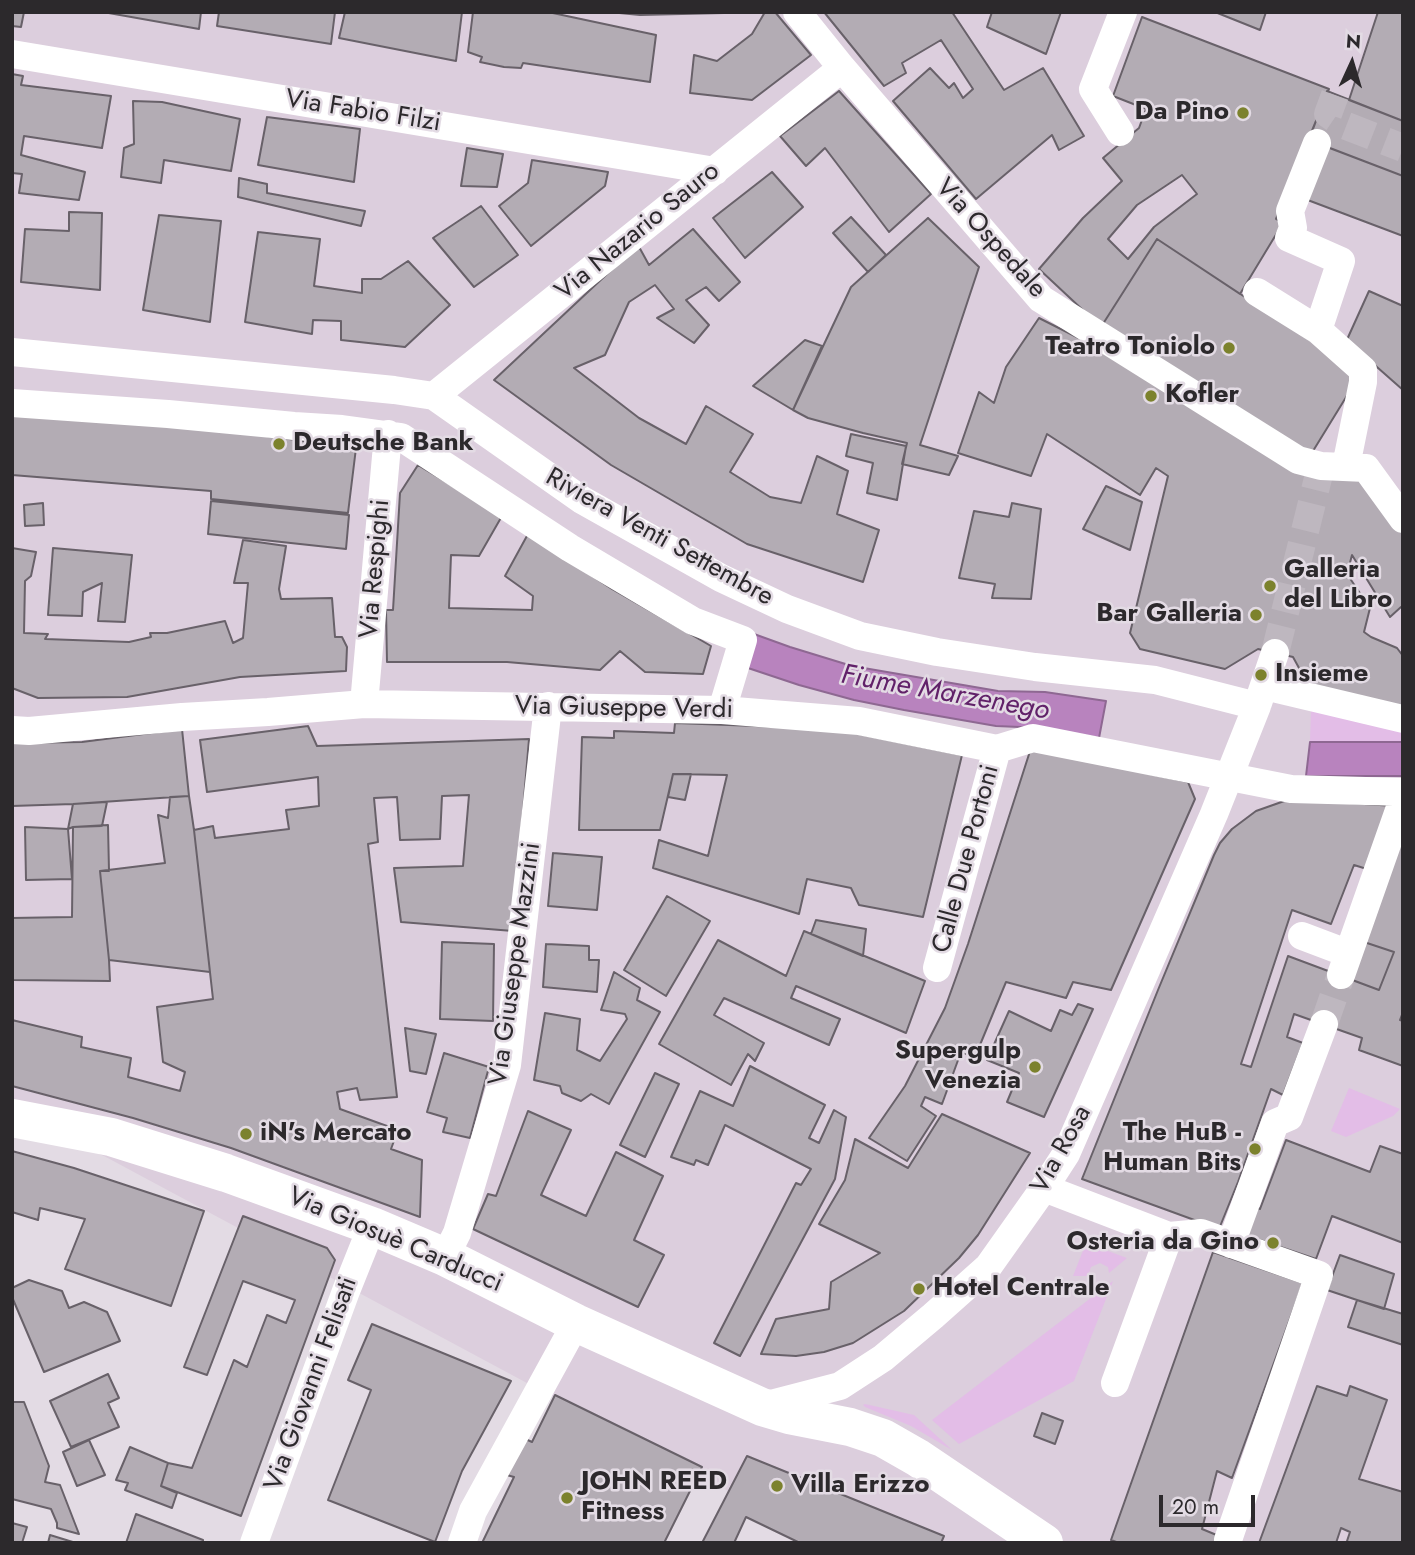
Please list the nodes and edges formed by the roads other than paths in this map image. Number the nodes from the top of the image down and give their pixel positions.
1 (797, 12) edge
2 (1123, 12) edge
3 (12, 54) edge
4 (835, 74) junction
5 (1120, 132) dead end
6 (1317, 143) dead end
7 (715, 171) junction
8 (1257, 292) dead end
9 (1318, 330) junction
10 (12, 352) edge
11 (434, 396) junction
12 (12, 403) edge
13 (388, 434) junction
14 (1346, 466) junction
15 (1403, 519) edge
16 (762, 598) junction
17 (743, 640) junction
18 (1275, 653) tunnel mouth
19 (1261, 696) junction
20 (364, 704) junction
21 (548, 706) junction
22 (722, 710) junction
23 (1403, 719) edge
24 (12, 730) edge
25 (997, 749) junction
26 (1228, 777) junction
27 (1403, 792) edge
28 (1403, 799) edge
29 (1302, 936) dead end
30 (937, 968) dead end
31 (1324, 1024) tunnel mouth
32 (12, 1118) edge
33 (1044, 1188) junction
34 (372, 1226) junction
35 (1169, 1236) junction
36 (1236, 1246) junction
37 (445, 1257) junction
38 (576, 1323) junction
39 (1115, 1383) dead end
40 (762, 1407) junction
41 (1228, 1540) dead end
42 (254, 1543) edge
43 (462, 1543) edge
44 (1044, 1543) edge

1 - 4 street, Via Ospedale
2 - 5 street
3 - 7 street, Via Fabio Filzi
4 - 7 street, Via Nazario Sauro
4 - 14 street, Via Ospedale
6 - 9 street
7 - 11 street, Via Nazario Sauro
8 - 9 street
9 - 14 street
10 - 11 street, Riviera Venti Settembre
11 - 16 street, Riviera Venti Settembre
12 - 13 street
13 - 17 street
13 - 20 street, Via Respighi
14 - 15 street
16 - 17 street
16 - 19 street, Riviera Venti Settembre
17 - 22 street
18 - 19 street, Via Rosa
19 - 23 street, Riviera Venti Settembre
19 - 26 street, Via Rosa
20 - 21 street, Via Giuseppe Verdi
20 - 24 street, Via Giuseppe Verdi
21 - 22 street, Via Giuseppe Verdi
21 - 37 street, Via Giuseppe Mazzini
22 - 25 street, Via Giuseppe Verdi
25 - 26 street, Via Giuseppe Verdi
25 - 30 street, Calle Due Portoni
26 - 27 street, Via Giuseppe Verdi
26 - 33 street, Via Rosa
28 - 29 street
31 - 36 street
32 - 34 street, Via Giosuè Carducci
33 - 35 street
33 - 40 street, Via Rosa
34 - 37 street, Via Giosuè Carducci
34 - 42 street, Via Giovanni Felisati
35 - 36 street
35 - 39 street
36 - 41 street
37 - 38 street, Via Giosuè Carducci
38 - 40 street, Via Giosuè Carducci
38 - 43 street
40 - 44 street, Via Giosuè Carducci

